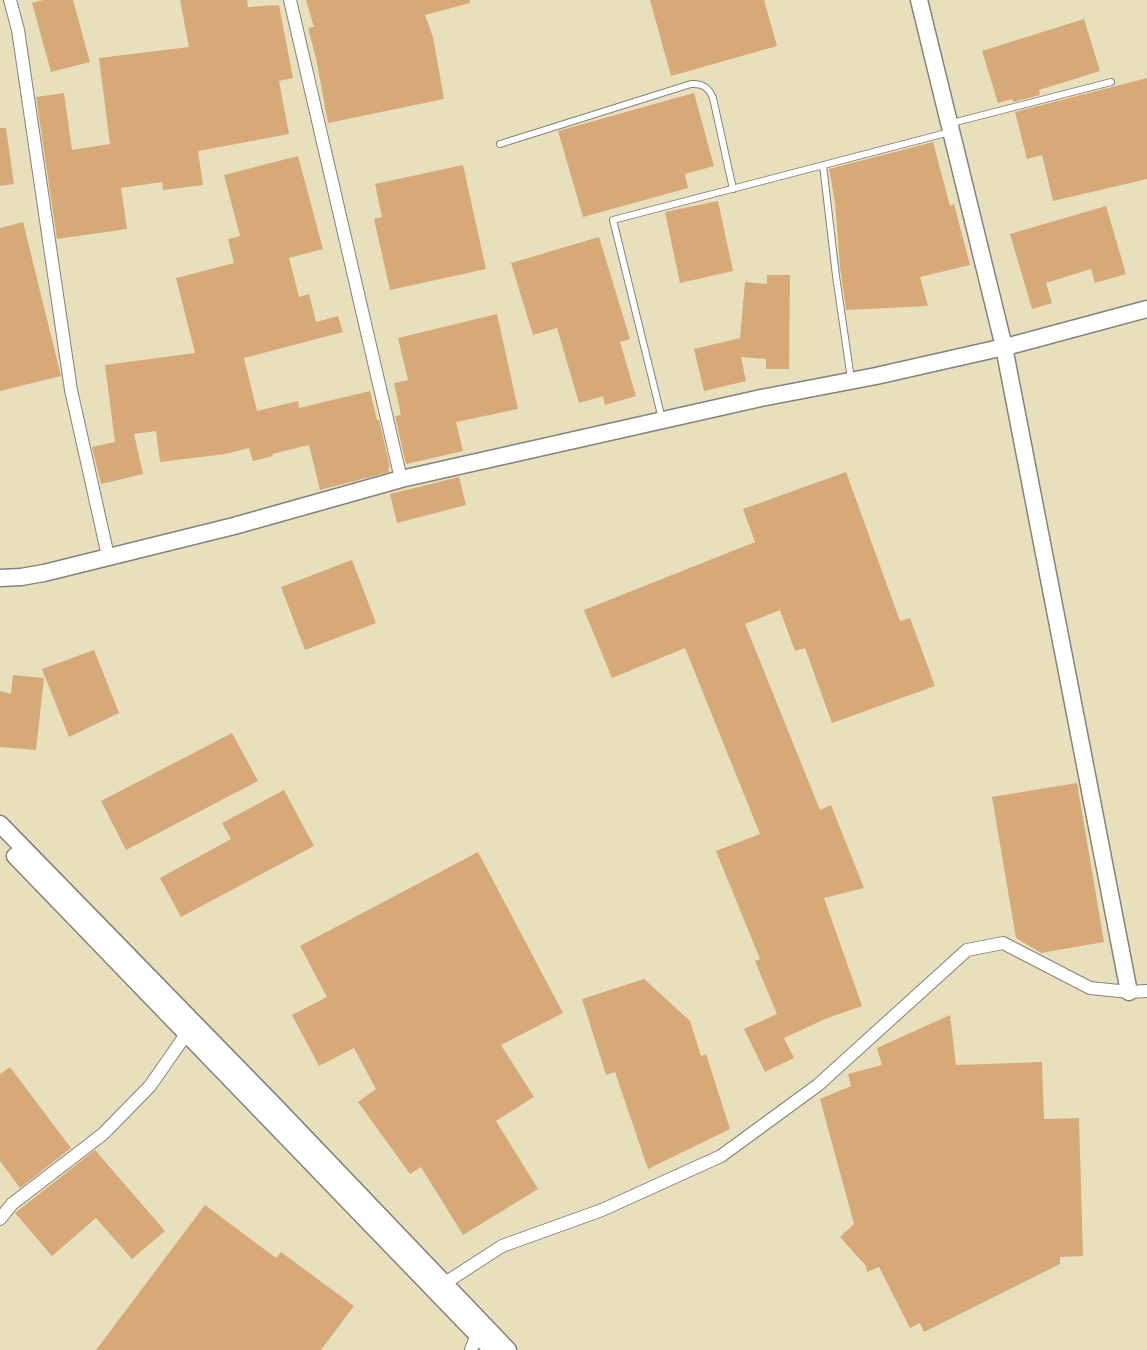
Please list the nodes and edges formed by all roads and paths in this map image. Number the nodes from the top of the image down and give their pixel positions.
1 (10, 0) edge
2 (290, 0) edge
3 (919, 0) edge
4 (1111, 82) dead end
5 (951, 128) junction
6 (500, 144) dead end
7 (823, 165) junction
8 (733, 189) junction
9 (1147, 309) edge
10 (1004, 347) junction
11 (852, 380) junction
12 (662, 420) junction
13 (401, 479) junction
14 (108, 556) junction
15 (0, 578) edge
16 (0, 824) edge
17 (0, 840) edge
18 (1147, 991) edge
19 (1130, 992) junction
20 (187, 1033) junction
21 (0, 1219) edge
22 (445, 1283) junction
23 (476, 1336) edge
24 (492, 1350) edge
25 (508, 1350) edge

1 - 14 street
2 - 13 street
3 - 5 street
4 - 5 lane
5 - 7 lane
5 - 10 street
6 - 8 lane
7 - 8 lane
7 - 11 lane
8 - 12 lane
9 - 10 street
10 - 11 street
10 - 19 street
11 - 12 street
12 - 13 street
13 - 14 street
14 - 15 street
16 - 22 street
17 - 20 street
18 - 19 street
19 - 22 street
20 - 21 street
20 - 23 street
22 - 23 street
23 - 24 street
23 - 25 street

